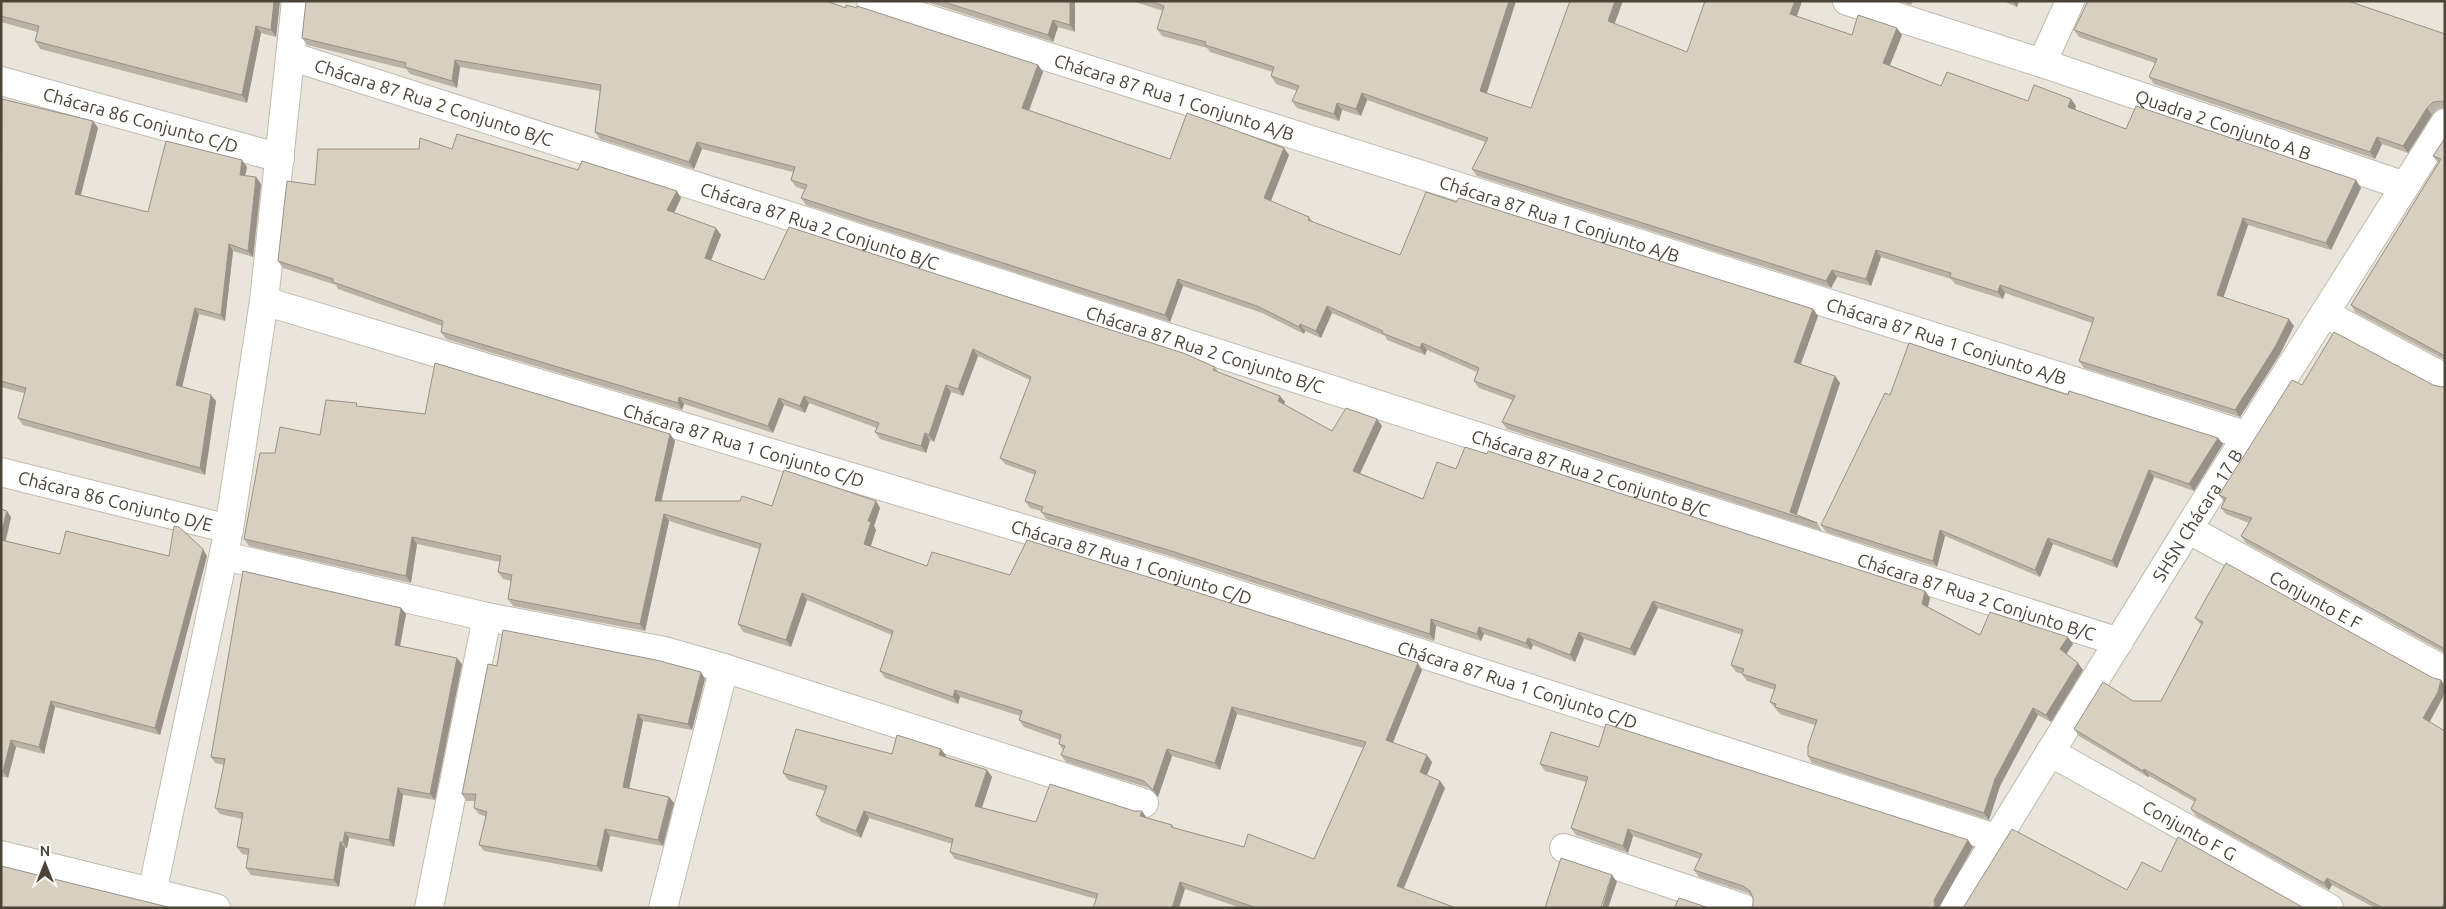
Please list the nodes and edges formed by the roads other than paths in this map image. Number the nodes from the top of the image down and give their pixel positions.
1 (296, 1) edge
2 (871, 1) edge
3 (1847, 1) edge
4 (2070, 1) edge
5 (290, 56) junction
6 (2042, 63) junction
7 (1, 81) edge
8 (2445, 123) edge
9 (280, 158) junction
10 (2405, 186) junction
11 (264, 301) junction
12 (2326, 314) junction
13 (2445, 378) edge
14 (2248, 436) junction
15 (1, 472) edge
16 (229, 529) junction
17 (2188, 529) junction
18 (224, 556) junction
19 (487, 616) junction
20 (2119, 642) junction
21 (724, 668) junction
22 (2445, 671) edge
23 (2050, 752) junction
24 (1144, 803) dead end
25 (1995, 838) junction
26 (1564, 848) dead end
27 (1, 856) edge
28 (152, 892) junction
29 (216, 908) edge
30 (429, 908) edge
31 (663, 908) edge
32 (1743, 908) edge
33 (1954, 908) edge
34 (2329, 908) edge

1 - 5 street
2 - 14 street, Chácara 87 Rua 1 Conjunto A/B
3 - 6 street, Quadra 2 Conjunto A B
4 - 6 street
5 - 9 street
5 - 20 street, Chácara 87 Rua 2 Conjunto B/C
6 - 10 street, Quadra 2 Conjunto A B
7 - 9 street, Chácara 86 Conjunto C/D
8 - 10 street, SHSN Chácara 17 B
9 - 11 street
10 - 12 street, SHSN Chácara 17 B
11 - 16 street
11 - 25 street, Chácara 87 Rua 1 Conjunto C/D
12 - 13 street
12 - 14 street, SHSN Chácara 17 B
14 - 17 street, SHSN Chácara 17 B
15 - 16 street, Chácara 86 Conjunto D/E
16 - 18 street
17 - 20 street, SHSN Chácara 17 B
17 - 22 street, Conjunto E F
18 - 19 street
18 - 28 street
19 - 21 street
19 - 30 street
20 - 23 street, SHSN Chácara 17 B
21 - 24 street
21 - 31 street
23 - 25 street, SHSN Chácara 17 B
23 - 34 street, Conjunto F G
25 - 33 street, SHSN Chácara 17 B
26 - 32 street
27 - 28 street
28 - 29 street

